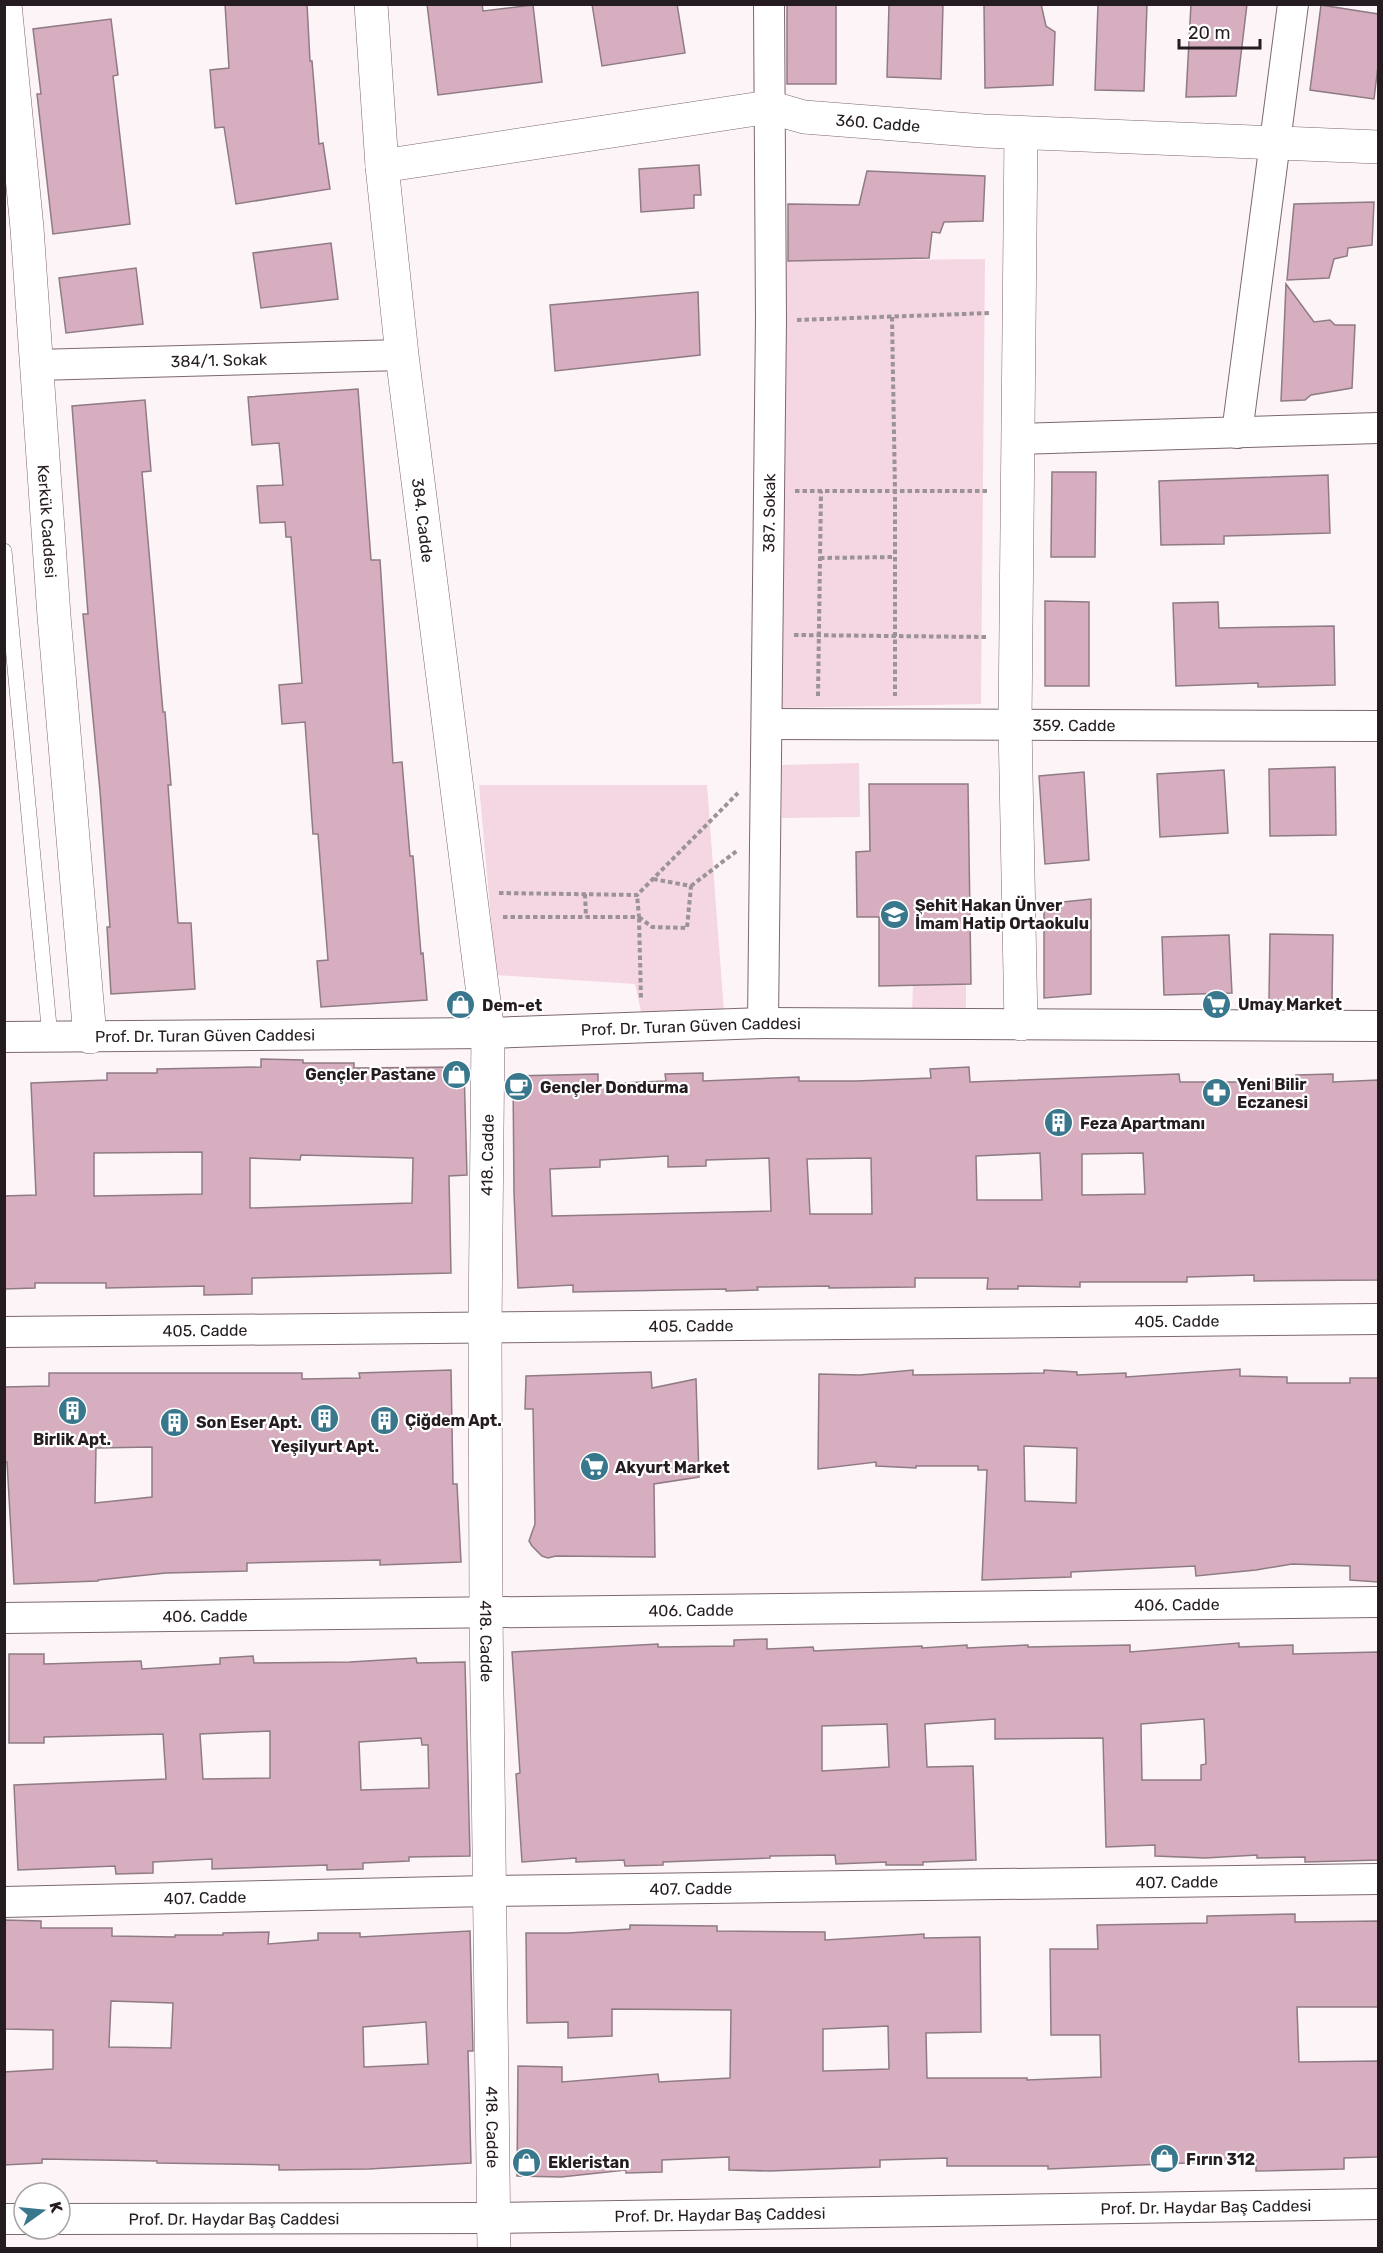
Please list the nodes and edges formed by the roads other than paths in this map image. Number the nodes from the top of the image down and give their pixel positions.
1 (5, 4) edge
2 (371, 4) edge
3 (769, 4) edge
4 (1293, 4) edge
5 (769, 107) junction
6 (1021, 133) junction
7 (1276, 143) junction
8 (1378, 147) edge
9 (382, 166) junction
10 (402, 355) junction
11 (36, 365) junction
12 (1378, 428) edge
13 (1237, 433) junction
14 (1017, 439) junction
15 (4, 551) edge
16 (768, 724) junction
17 (1015, 724) junction
18 (1378, 726) edge
19 (764, 1023) junction
20 (1021, 1024) junction
21 (1378, 1026) edge
22 (488, 1033) junction
23 (50, 1036) junction
24 (4, 1037) edge
25 (90, 1037) junction
26 (1378, 1319) edge
27 (485, 1328) junction
28 (4, 1332) edge
29 (1378, 1602) edge
30 (486, 1613) junction
31 (4, 1618) edge
32 (1378, 1880) edge
33 (488, 1890) junction
34 (4, 1902) edge
35 (1378, 2204) edge
36 (72, 2219) edge
37 (493, 2233) edge

1 - 11 street, Kerkük Caddesi
2 - 9 street, 384. Cadde
3 - 5 street, 387. Sokak
4 - 7 street
5 - 6 street, 360. Cadde
5 - 9 street, 360. Cadde
5 - 16 street, 387. Sokak
6 - 7 street, 360. Cadde
6 - 14 street
7 - 8 street, 360. Cadde
7 - 13 street
9 - 10 street, 384. Cadde
10 - 11 street, 384/1. Sokak
10 - 22 street, 384. Cadde
11 - 25 street, Kerkük Caddesi
12 - 13 street
13 - 14 street
14 - 17 street
15 - 23 lane
16 - 17 street, 359. Cadde
16 - 19 street, 387. Sokak
17 - 18 street, 359. Cadde
17 - 20 street
19 - 20 street, Prof. Dr. Turan Güven Caddesi
19 - 22 street, Prof. Dr. Turan Güven Caddesi
20 - 21 street, Prof. Dr. Turan Güven Caddesi
22 - 25 street, Prof. Dr. Turan Güven Caddesi
22 - 27 street, 418. Cadde
23 - 24 street, Prof. Dr. Turan Güven Caddesi
23 - 25 street, Prof. Dr. Turan Güven Caddesi
26 - 27 street, 405. Cadde
27 - 28 street, 405. Cadde
27 - 30 street, 418. Cadde
29 - 30 street, 406. Cadde
30 - 31 street, 406. Cadde
30 - 33 street, 418. Cadde
32 - 33 street, 407. Cadde
33 - 34 street, 407. Cadde
33 - 37 street, 418. Cadde
35 - 37 street, Prof. Dr. Haydar Baş Caddesi
36 - 37 street, Prof. Dr. Haydar Baş Caddesi

